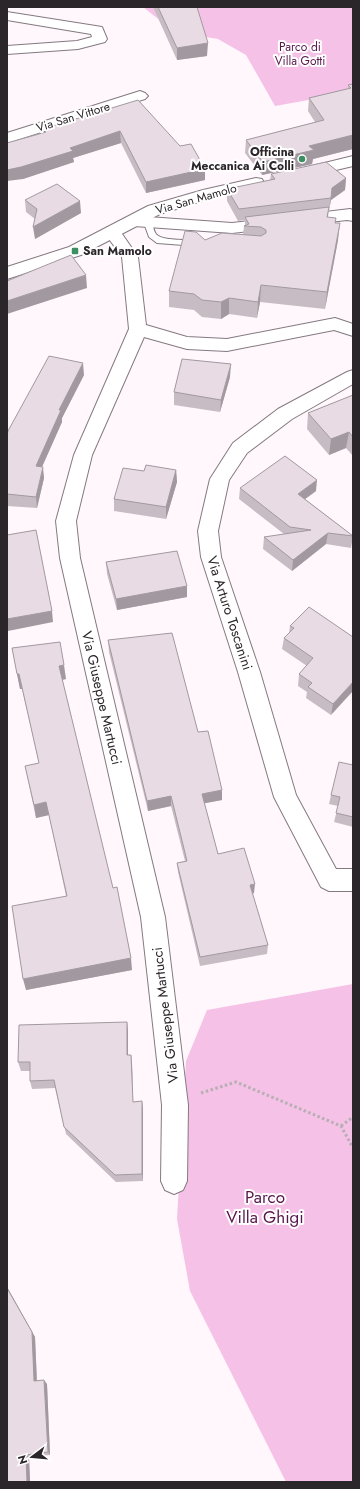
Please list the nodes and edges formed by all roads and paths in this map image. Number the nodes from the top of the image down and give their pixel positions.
1 (7, 16) edge
2 (7, 50) edge
3 (140, 96) dead end
4 (7, 138) edge
5 (353, 161) edge
6 (353, 216) edge
7 (141, 222) junction
8 (112, 232) junction
9 (206, 244) edge
10 (7, 273) edge
11 (138, 329) junction
12 (353, 330) edge
13 (353, 376) edge
14 (353, 880) edge
15 (176, 1105) junction
16 (353, 1117) edge
17 (341, 1126) junction
18 (353, 1148) edge
19 (174, 1181) dead end

1 - 2 street
3 - 4 street, Via San Vittore
5 - 7 street, Via San Mamolo
6 - 7 street, Via San Mamolo
7 - 8 street, Via San Mamolo
7 - 9 lane
8 - 10 street, Via San Mamolo
8 - 11 street, Via Giuseppe Martucci
11 - 12 street
11 - 15 street, Via Giuseppe Martucci
13 - 14 street, Via Arturo Toscanini
15 - 17 path
15 - 19 street, Via Giuseppe Martucci
16 - 17 path
17 - 18 path

